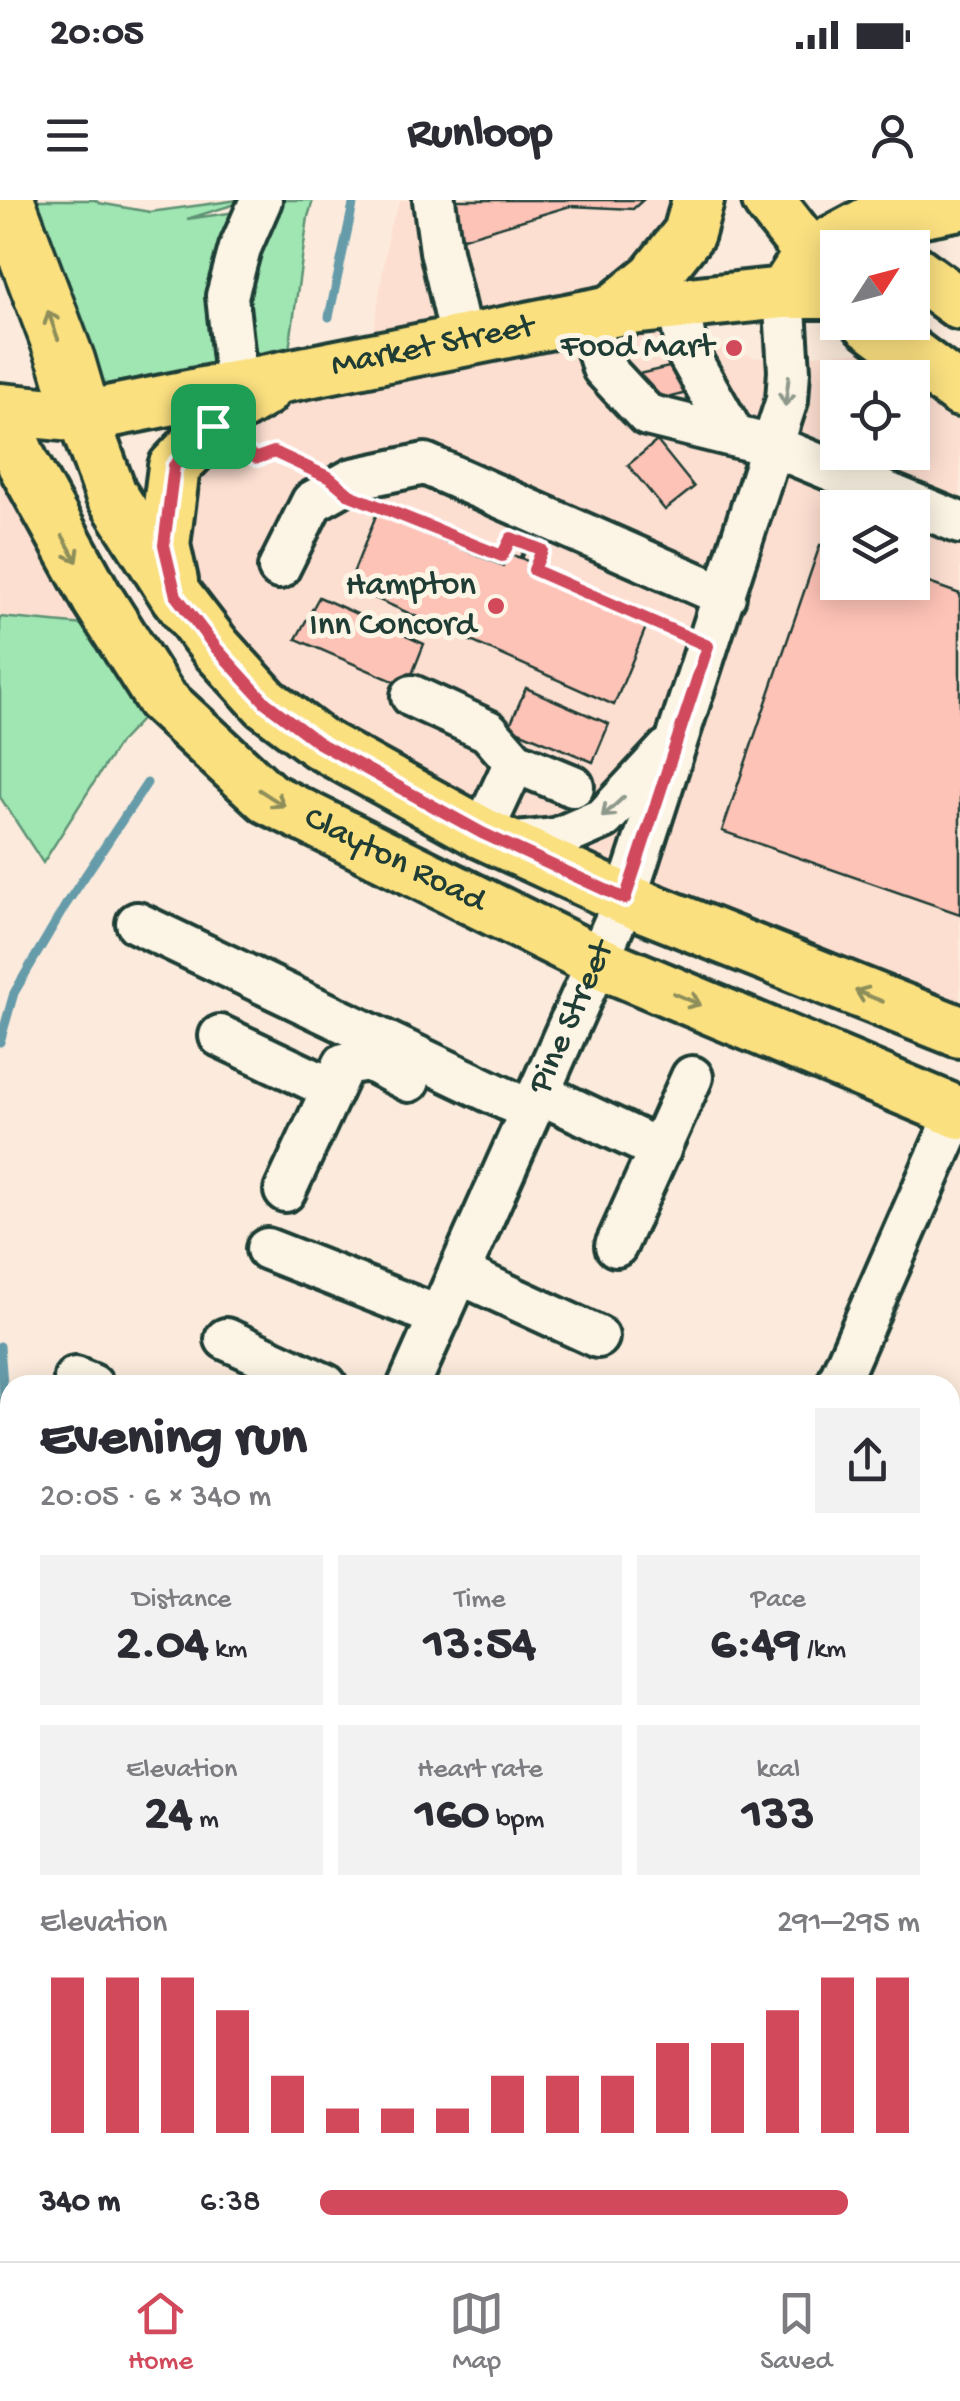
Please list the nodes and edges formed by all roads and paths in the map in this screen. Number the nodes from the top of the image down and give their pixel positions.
1 (6, 200) edge
2 (260, 200) edge
3 (434, 200) edge
4 (698, 200) edge
5 (768, 200) edge
6 (960, 204) edge
7 (873, 223) edge
8 (960, 259) edge
9 (930, 263) edge
10 (930, 280) edge
11 (817, 282) edge
12 (677, 304) junction
13 (960, 304) edge
14 (600, 313) junction
15 (892, 340) edge
16 (462, 342) junction
17 (960, 391) edge
18 (225, 407) junction
19 (0, 409) edge
20 (83, 418) junction
21 (732, 434) junction
22 (774, 446) junction
23 (12, 466) edge
24 (341, 488) junction
25 (960, 523) edge
26 (279, 568) dead end
27 (176, 596) junction
28 (725, 596) junction
29 (708, 646) junction
30 (412, 696) dead end
31 (679, 736) junction
32 (514, 762) junction
33 (573, 786) dead end
34 (494, 839) junction
35 (625, 899) junction
36 (137, 923) dead end
37 (598, 962) junction
38 (960, 1032) edge
39 (220, 1036) dead end
40 (692, 1077) dead end
41 (332, 1089) junction
42 (959, 1112) edge
43 (530, 1113) junction
44 (660, 1150) junction
45 (285, 1191) dead end
46 (616, 1246) dead end
47 (267, 1248) dead end
48 (458, 1274) junction
49 (440, 1318) junction
50 (598, 1337) dead end
51 (226, 1339) dead end
52 (304, 1375) edge
53 (426, 1375) edge
54 (842, 1375) edge

20 -> 1 highway
2 - 18 street
3 - 16 street
4 - 14 main road
5 - 11 main road
6 - 7 main road, Market Street
7 - 11 main road, Market Street
8 - 9 main road
10 - 13 main road
11 - 12 main road, Market Street
11 -> 22 street, Pine Street
12 - 14 main road, Market Street
12 - 21 street
14 - 16 main road, Market Street
14 - 21 street
15 - 17 main road
16 - 18 main road, Market Street
18 - 20 main road
18 - 24 path
18 - 27 main road
19 - 20 main road
19 - 23 main road, Clayton Road
20 - 23 main road
20 - 27 main road, Clayton Road
21 - 22 street
22 - 25 street
22 - 28 street, Pine Street
23 -> 37 main road, Clayton Road
24 - 26 street
24 - 28 street
24 - 29 path
27 - 34 main road, Clayton Road
28 - 29 street, Pine Street
29 - 31 street, Pine Street
30 - 32 street
31 -> 34 street
31 - 35 street, Pine Street
32 - 33 street
32 - 34 street
34 - 35 main road, Clayton Road
35 - 37 street, Pine Street
38 -> 35 main road, Clayton Road
36 - 43 street
37 -> 42 main road, Clayton Road
37 - 43 street, Pine Street
39 - 41 street
40 - 44 street
41 - 43 street
41 - 45 street
42 - 54 street
43 - 44 street
43 - 48 street, Pine Street
44 - 46 street
47 - 49 street
48 - 49 street, Pine Street
48 - 50 street
49 - 53 street, Pine Street
51 - 52 street

